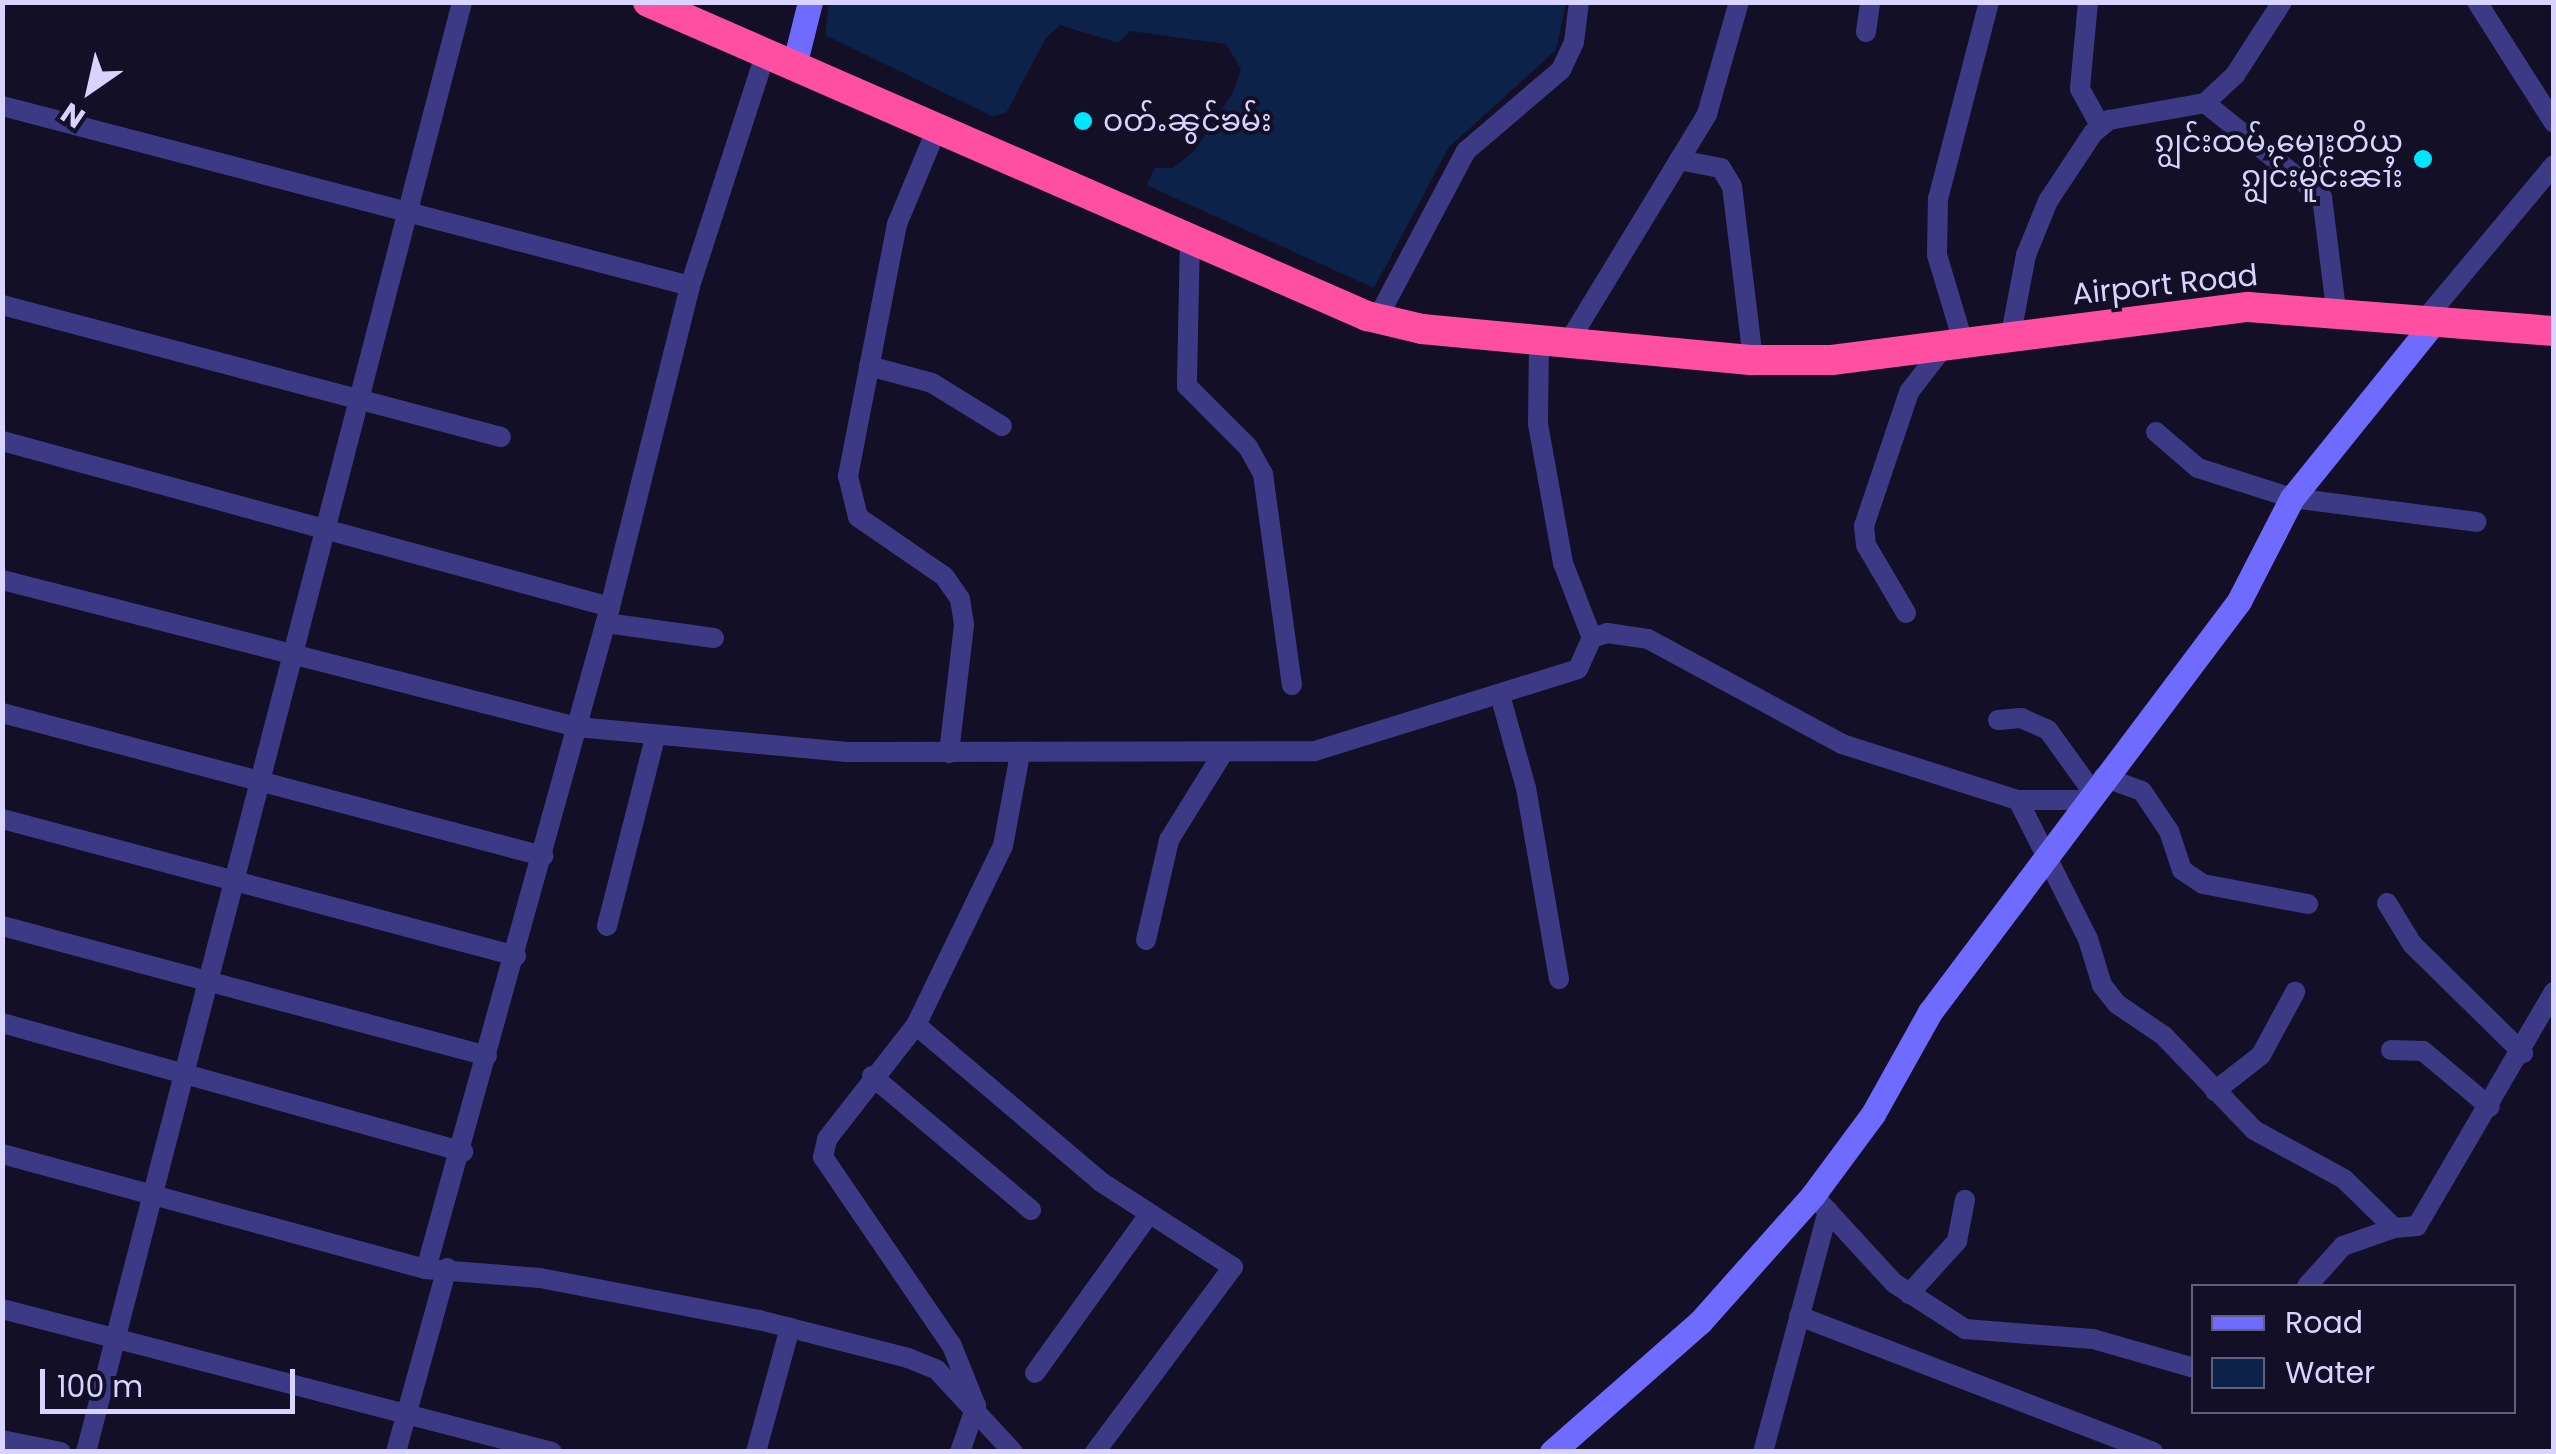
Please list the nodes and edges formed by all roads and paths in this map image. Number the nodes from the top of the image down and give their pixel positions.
1 (462, 2) edge
2 (648, 2) edge
3 (810, 2) edge
4 (1579, 2) edge
5 (1739, 2) edge
6 (1870, 2) edge
7 (1988, 2) edge
8 (2088, 2) edge
9 (2282, 2) edge
10 (2477, 2) edge
11 (1866, 32) dead end
12 (766, 49) junction
13 (795, 62) junction
14 (2205, 103) junction
15 (2, 106) edge
16 (2554, 123) edge
17 (938, 126) junction
18 (2100, 126) junction
19 (1680, 160) junction
20 (2554, 166) edge
21 (408, 212) junction
22 (1190, 237) junction
23 (690, 286) junction
24 (2, 305) edge
25 (2336, 310) junction
26 (1377, 318) junction
27 (2426, 325) junction
28 (2554, 331) edge
29 (2010, 339) junction
30 (1554, 342) junction
31 (1954, 346) junction
32 (1753, 360) junction
33 (869, 366) junction
34 (360, 395) junction
35 (1002, 426) dead end
36 (2156, 432) dead end
37 (501, 437) dead end
38 (2, 440) edge
39 (2292, 498) junction
40 (2476, 522) dead end
41 (325, 528) junction
42 (2, 580) edge
43 (1906, 613) dead end
44 (608, 615) junction
45 (714, 638) dead end
46 (1592, 638) junction
47 (292, 655) junction
48 (1292, 686) dead end
49 (1500, 695) junction
50 (2, 713) edge
51 (1998, 720) dead end
52 (576, 727) junction
53 (655, 738) junction
54 (950, 753) junction
55 (1020, 754) junction
56 (1221, 756) junction
57 (259, 780) junction
58 (2094, 790) junction
59 (2018, 800) junction
60 (2, 819) edge
61 (542, 856) junction
62 (2043, 859) junction
63 (233, 882) junction
64 (2387, 903) dead end
65 (2308, 904) dead end
66 (2, 926) edge
67 (607, 926) dead end
68 (1146, 940) dead end
69 (516, 956) junction
70 (1558, 979) dead end
71 (207, 981) junction
72 (2295, 992) dead end
73 (2554, 992) edge
74 (2, 1022) edge
75 (916, 1025) junction
76 (2391, 1050) dead end
77 (2524, 1053) junction
78 (488, 1056) junction
79 (184, 1071) junction
80 (872, 1076) junction
81 (2214, 1091) junction
82 (2490, 1107) junction
83 (463, 1152) junction
84 (2, 1154) edge
85 (151, 1197) junction
86 (1964, 1200) dead end
87 (1820, 1203) junction
88 (1031, 1210) dead end
89 (1148, 1216) junction
90 (2394, 1228) junction
91 (436, 1268) junction
92 (2309, 1284) edge
93 (1909, 1294) junction
94 (2, 1309) edge
95 (1799, 1316) junction
96 (790, 1328) junction
97 (116, 1338) junction
98 (2191, 1367) edge
99 (1034, 1373) dead end
100 (976, 1406) junction
101 (405, 1412) junction
102 (2, 1440) edge
103 (61, 1452) edge
104 (86, 1452) edge
105 (396, 1452) edge
106 (552, 1452) edge
107 (756, 1452) edge
108 (960, 1452) edge
109 (1014, 1452) edge
110 (1095, 1452) edge
111 (1552, 1452) edge
112 (1763, 1452) edge
113 (2153, 1452) edge

1 - 21 street
2 - 12 highway, Airport Road
3 - 13 street
4 - 26 street
5 - 19 street
6 - 11 street
7 - 31 street
8 - 18 street
9 - 14 street
10 - 16 street
12 - 13 highway, Airport Road
12 - 23 street
13 - 17 highway, Airport Road
14 - 18 street
14 - 25 street
15 - 21 street
17 - 22 highway, Airport Road
17 - 33 street
18 - 29 street
19 - 30 street
19 - 32 street
20 - 27 street
21 - 23 street
21 - 34 street
22 - 26 highway, Airport Road
22 - 48 street
23 - 44 street
24 - 34 street
25 - 27 highway, Airport Road
25 - 29 highway, Airport Road
26 - 30 highway, Airport Road
27 - 28 highway, Airport Road
27 - 39 street
29 - 31 highway, Airport Road
30 - 32 highway, Airport Road
30 - 46 street
31 - 32 highway, Airport Road
31 - 43 street
33 - 35 street
33 - 54 street
34 - 37 street
34 - 41 street
36 - 39 street
38 - 41 street
39 - 40 street
39 - 58 street
41 - 44 street
41 - 47 street
42 - 47 street
44 - 45 street
44 - 52 street
46 - 49 street
46 - 59 street
47 - 52 street
47 - 57 street
49 - 56 street
49 - 70 street
50 - 57 street
51 - 58 street
52 - 53 street
52 - 61 street
53 - 54 street
53 - 67 street
54 - 55 street
55 - 56 street
55 - 75 street
56 - 68 street
57 - 61 street
57 - 63 street
58 - 59 street
58 - 62 street
58 - 65 street
59 - 62 street
60 - 63 street
61 - 69 street
62 - 81 street
62 - 87 street
63 - 69 street
63 - 71 street
64 - 77 street
66 - 71 street
69 - 78 street
71 - 78 street
71 - 79 street
72 - 81 street
73 - 77 street
74 - 79 street
75 - 80 street
75 - 89 street
76 - 82 street
77 - 82 street
78 - 83 street
79 - 83 street
79 - 85 street
80 - 88 street
80 - 100 street
81 - 90 street
82 - 90 street
83 - 91 street
84 - 85 street
85 - 91 street
85 - 97 street
86 - 93 street
87 - 93 street
87 - 95 street
87 - 111 street
89 - 99 street
89 - 110 street
90 - 92 street
91 - 96 street
91 - 101 street
93 - 98 street
94 - 97 street
95 - 112 street
95 - 113 street
96 - 100 street
96 - 107 street
97 - 101 street
97 - 104 street
100 - 108 street
100 - 109 street
101 - 105 street
101 - 106 street
102 - 103 street

